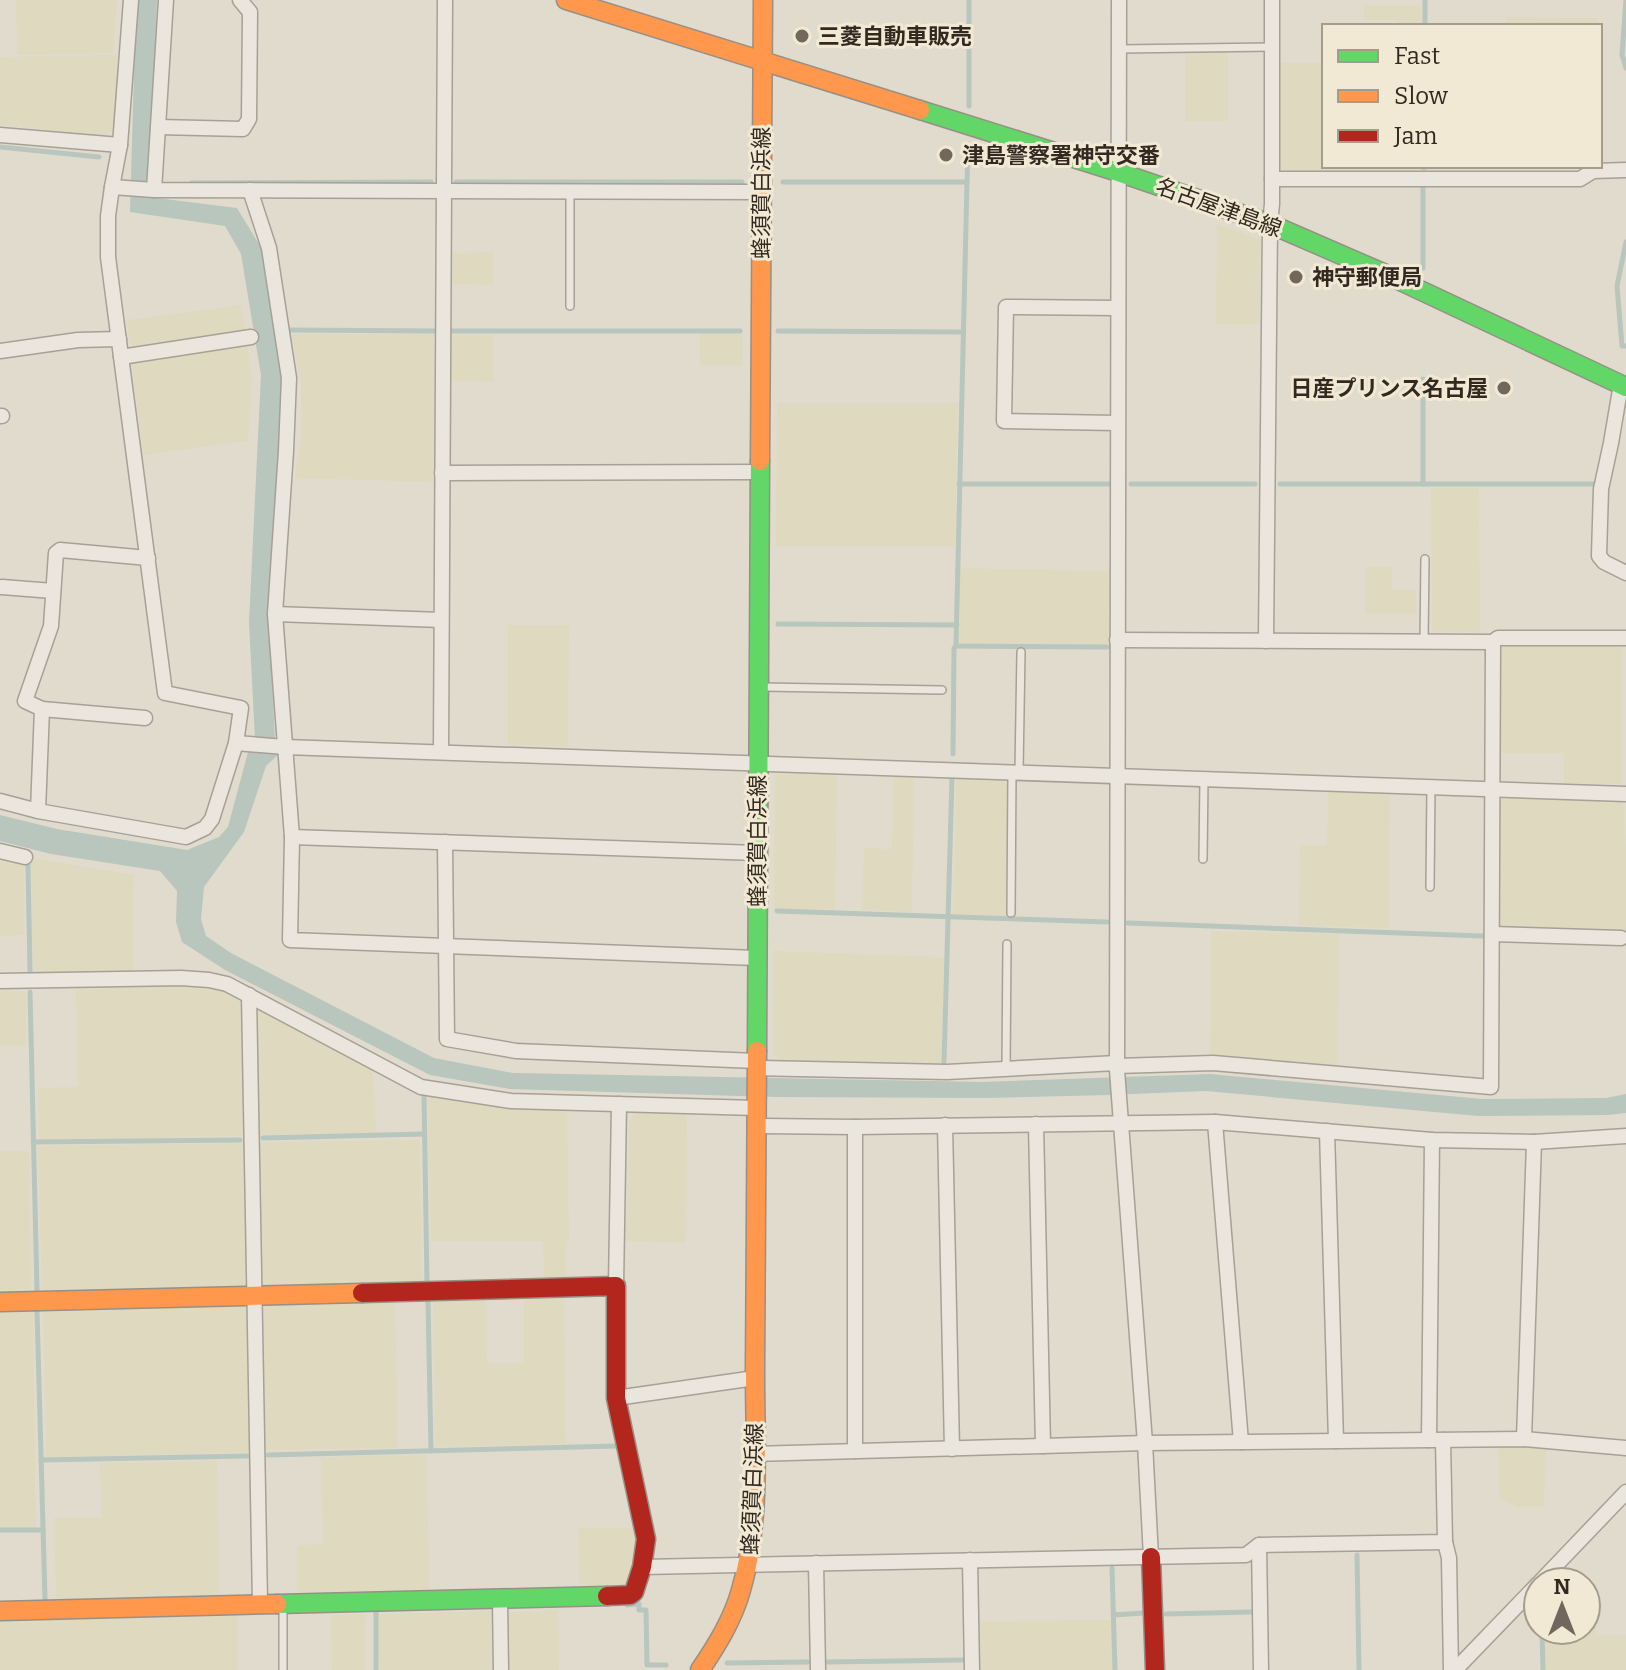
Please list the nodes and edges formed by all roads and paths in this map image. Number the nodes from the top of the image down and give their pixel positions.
1 (131, 0) edge
2 (166, 0) edge
3 (240, 0) edge
4 (445, 0) edge
5 (566, 0) edge
6 (763, 0) edge
7 (1119, 0) edge
8 (1272, 0) edge
9 (1272, 47) junction
10 (1119, 49) junction
11 (762, 61) junction
12 (158, 127) junction
13 (0, 135) edge
14 (120, 145) junction
15 (1626, 170) edge
16 (1118, 172) junction
17 (1272, 179) junction
18 (115, 188) junction
19 (152, 190) junction
20 (250, 190) junction
21 (443, 191) junction
22 (570, 191) junction
23 (761, 192) junction
24 (1270, 224) junction
25 (570, 306) dead end
26 (1117, 308) junction
27 (251, 337) dead end
28 (119, 339) junction
29 (0, 351) edge
30 (121, 357) junction
31 (1623, 386) edge
32 (1117, 423) junction
33 (759, 472) junction
34 (442, 473) junction
35 (148, 558) junction
36 (1425, 559) dead end
37 (1626, 573) edge
38 (2, 587) dead end
39 (53, 591) junction
40 (275, 614) junction
41 (441, 620) junction
42 (1626, 638) edge
43 (1117, 640) junction
44 (1266, 641) junction
45 (1424, 642) junction
46 (1493, 642) junction
47 (1021, 652) dead end
48 (758, 687) junction
49 (942, 690) dead end
50 (42, 709) junction
51 (145, 718) dead end
52 (240, 744) junction
53 (283, 746) junction
54 (441, 751) junction
55 (757, 762) junction
56 (1015, 771) junction
57 (1117, 775) junction
58 (1204, 778) junction
59 (1431, 786) junction
60 (1493, 789) junction
61 (1626, 794) edge
62 (0, 801) edge
63 (38, 811) junction
64 (292, 837) junction
65 (445, 842) junction
66 (0, 851) edge
67 (757, 853) junction
68 (25, 857) dead end
69 (1203, 859) dead end
70 (1430, 887) dead end
71 (1011, 913) dead end
72 (1492, 934) junction
73 (1621, 938) dead end
74 (1007, 944) dead end
75 (445, 947) junction
76 (756, 958) junction
77 (0, 981) edge
78 (249, 995) junction
79 (1117, 1066) junction
80 (756, 1067) junction
81 (1006, 1069) junction
82 (619, 1104) junction
83 (756, 1112) junction
84 (1121, 1122) junction
85 (1215, 1122) junction
86 (1036, 1124) junction
87 (945, 1125) junction
88 (855, 1127) junction
89 (1327, 1131) junction
90 (1626, 1136) edge
91 (1432, 1140) junction
92 (1534, 1142) junction
93 (616, 1286) junction
94 (254, 1297) junction
95 (0, 1302) edge
96 (755, 1378) junction
97 (616, 1398) junction
98 (1524, 1439) junction
99 (1436, 1440) junction
100 (1336, 1441) junction
101 (1241, 1442) junction
102 (1145, 1443) junction
103 (1043, 1446) junction
104 (1626, 1448) edge
105 (952, 1449) junction
106 (855, 1451) junction
107 (755, 1454) junction
108 (1626, 1492) edge
109 (1445, 1542) junction
110 (1259, 1545) junction
111 (1151, 1557) junction
112 (970, 1560) junction
113 (816, 1563) junction
114 (749, 1564) junction
115 (1555, 1566) edge
116 (642, 1567) junction
117 (500, 1599) junction
118 (1522, 1600) edge
119 (260, 1604) junction
120 (283, 1610) junction
121 (0, 1611) edge
122 (283, 1670) edge
123 (501, 1670) edge
124 (700, 1670) edge
125 (818, 1670) edge
126 (972, 1670) edge
127 (1155, 1670) edge
128 (1261, 1670) edge
129 (1453, 1670) edge

1 - 14 street
2 - 12 street
3 - 12 street
4 - 21 street
5 - 11 main road, 名古屋津島線
6 - 11 main road, 蜂須賀白浜線
7 - 10 street
8 - 9 street
9 - 10 lane
9 - 17 street
10 - 16 street
11 - 16 main road, 名古屋津島線
11 - 23 main road, 蜂須賀白浜線
12 - 19 street
13 - 14 street
14 - 18 street
15 - 17 street
16 - 24 main road, 名古屋津島線
16 - 26 street
17 - 24 street
18 - 19 street
18 - 28 street
19 - 20 street
20 - 21 street
20 - 40 street
21 - 22 street
21 - 34 street
22 - 23 street
22 - 25 lane
23 - 33 main road, 蜂須賀白浜線
24 - 31 main road, 名古屋津島線
24 - 44 street
26 - 32 street
26 - 32 street
27 - 30 street
28 - 29 street
28 - 30 street
30 - 35 street
31 - 37 street
32 - 43 street
33 - 34 street
33 - 48 main road, 蜂須賀白浜線
34 - 41 street
35 - 39 street
35 - 52 street
36 - 45 lane
38 - 39 street
39 - 50 street
40 - 41 street
40 - 53 street
41 - 54 street
42 - 46 street
43 - 44 street
43 - 57 street
44 - 45 street
45 - 46 street
46 - 60 street
47 - 56 lane
48 - 49 lane
48 - 55 main road, 蜂須賀白浜線
50 - 51 street
50 - 63 street
52 - 53 street
52 - 63 street
53 - 54 street
53 - 64 street
54 - 55 street
55 - 56 street
55 - 67 main road, 蜂須賀白浜線
56 - 57 street
56 - 71 lane
57 - 58 street
57 - 79 street
58 - 59 street
58 - 69 lane
59 - 60 street
59 - 70 lane
60 - 61 street
60 - 72 street
62 - 63 street
64 - 65 street
64 - 75 street
65 - 67 street
65 - 75 street
66 - 68 street
67 - 76 main road, 蜂須賀白浜線
72 - 73 street
72 - 79 street
74 - 81 lane
75 - 76 street
75 - 80 street
76 - 80 main road, 蜂須賀白浜線
77 - 78 street
78 - 82 street
78 - 94 street
79 - 81 street
79 - 84 street
80 - 81 street
80 - 83 main road, 蜂須賀白浜線
82 - 83 street
82 - 93 street
83 - 88 street
83 - 96 main road, 蜂須賀白浜線
84 - 85 street
84 - 86 street
84 - 102 street
85 - 89 street
85 - 101 street
86 - 87 street
86 - 103 street
87 - 88 street
87 - 105 street
88 - 106 street
89 - 91 street
89 - 100 street
90 - 92 street
91 - 92 street
91 - 99 street
92 - 98 street
93 - 94 main road
93 - 97 main road
94 - 95 main road
94 - 119 street
96 - 97 street
96 - 107 main road, 蜂須賀白浜線
97 - 116 main road
98 - 99 street
98 - 104 street
99 - 100 street
99 - 109 street
100 - 101 street
101 - 102 street
102 - 103 street
102 - 111 street
103 - 105 street
105 - 106 street
106 - 107 street
107 - 114 main road, 蜂須賀白浜線
108 - 115 street
109 - 110 street
109 - 129 street
110 - 111 street
110 - 128 street
111 - 112 street
111 - 127 main road
112 - 113 street
112 - 126 street
113 - 114 street
113 - 125 street
114 - 116 street
114 - 124 main road, 蜂須賀白浜線
116 - 117 main road
117 - 120 main road
117 - 123 street
118 - 129 street
119 - 120 main road
119 - 121 main road
120 - 122 lane

